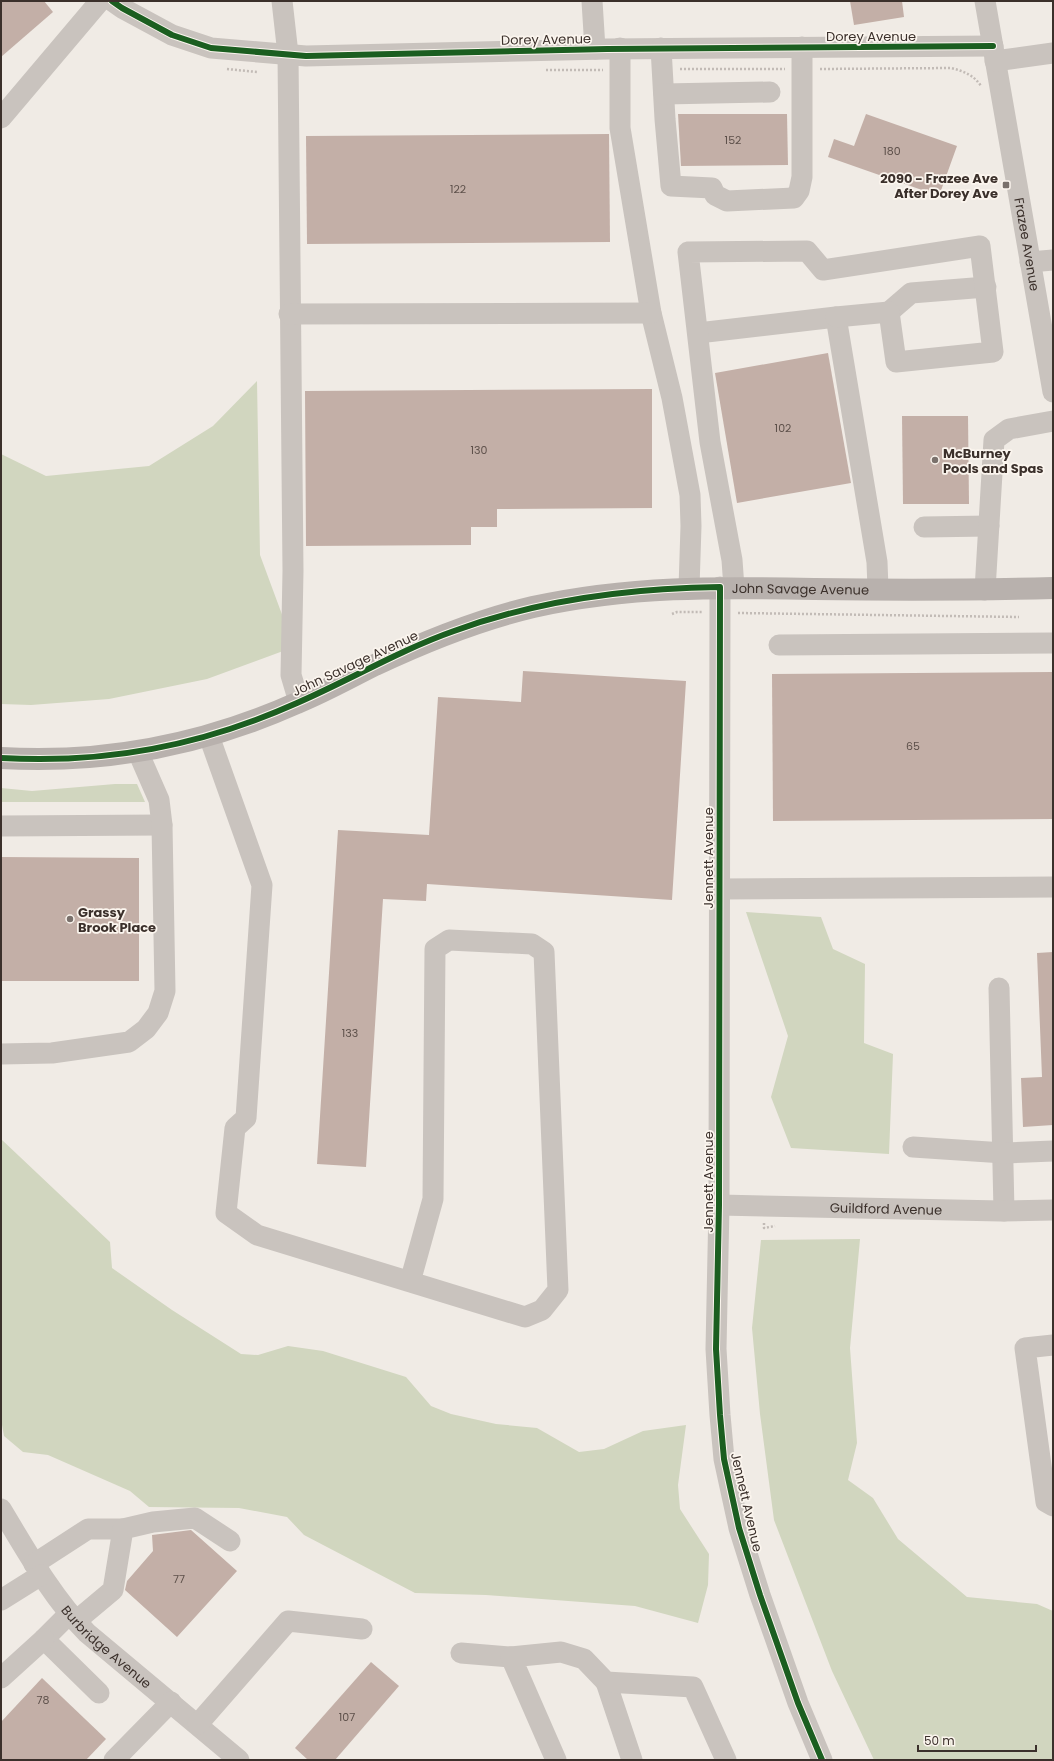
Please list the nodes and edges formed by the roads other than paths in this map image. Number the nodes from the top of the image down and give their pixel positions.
1 (100, 1) edge
2 (112, 1) edge
3 (282, 1) edge
4 (592, 1) edge
5 (985, 1) edge
6 (802, 47) junction
7 (620, 48) junction
8 (661, 48) junction
9 (595, 49) junction
10 (1053, 53) edge
11 (288, 54) junction
12 (994, 54) junction
13 (770, 92) dead end
14 (664, 94) junction
15 (1, 118) edge
16 (1053, 260) edge
17 (1030, 262) junction
18 (986, 287) junction
19 (889, 312) junction
20 (652, 313) junction
21 (289, 314) junction
22 (836, 317) junction
23 (698, 333) junction
24 (1050, 363) edge
25 (1053, 392) edge
26 (1053, 421) edge
27 (989, 526) junction
28 (924, 527) dead end
29 (689, 588) junction
30 (727, 588) junction
31 (1053, 588) edge
32 (878, 590) junction
33 (985, 590) junction
34 (1053, 643) edge
35 (779, 644) dead end
36 (299, 702) junction
37 (208, 736) junction
38 (138, 752) junction
39 (1, 758) edge
40 (162, 825) junction
41 (1, 826) edge
42 (1053, 886) edge
43 (719, 889) junction
44 (999, 988) dead end
45 (1, 1054) edge
46 (913, 1147) dead end
47 (1053, 1151) edge
48 (1004, 1153) junction
49 (719, 1205) junction
50 (1053, 1210) edge
51 (1004, 1211) junction
52 (410, 1282) junction
53 (1053, 1345) edge
54 (1053, 1506) edge
55 (1, 1509) edge
56 (123, 1529) junction
57 (230, 1542) dead end
58 (37, 1569) junction
59 (1, 1600) edge
60 (73, 1618) junction
61 (362, 1629) dead end
62 (44, 1639) junction
63 (460, 1654) dead end
64 (511, 1656) junction
65 (1, 1678) edge
66 (606, 1682) junction
67 (99, 1693) dead end
68 (171, 1702) junction
69 (198, 1724) junction
70 (114, 1760) edge
71 (238, 1760) edge
72 (556, 1760) edge
73 (632, 1760) edge
74 (726, 1760) edge
75 (822, 1760) edge

1 - 15 street
2 - 11 street, Dorey Avenue
3 - 11 street
4 - 9 street
5 - 12 street, Frazee Avenue
6 - 8 street, Dorey Avenue
6 - 12 street, Dorey Avenue
6 - 14 street
7 - 8 street, Dorey Avenue
7 - 9 street, Dorey Avenue
7 - 20 street
8 - 14 street
9 - 11 street, Dorey Avenue
10 - 12 street, Dorey Avenue
11 - 21 street
12 - 17 street, Frazee Avenue
13 - 14 street
16 - 17 street
17 - 24 street, Frazee Avenue
18 - 19 street
18 - 19 street
18 - 23 street, Jennett Avenue
19 - 22 street
20 - 21 street
20 - 29 street
21 - 36 street
22 - 23 street
22 - 32 street
23 - 30 street, Jennett Avenue
24 - 25 street, Frazee Avenue
26 - 27 street
27 - 28 street
27 - 33 street
29 - 30 main road, John Savage Avenue
29 - 36 main road, John Savage Avenue
30 - 32 main road, John Savage Avenue
30 - 43 street, Jennett Avenue
31 - 33 main road, John Savage Avenue
32 - 33 main road, John Savage Avenue
34 - 35 street
36 - 37 main road, John Savage Avenue
37 - 38 main road, John Savage Avenue
37 - 52 street
38 - 39 main road, John Savage Avenue
38 - 40 street
40 - 41 street
40 - 45 street
42 - 43 street
43 - 49 street, Jennett Avenue
44 - 48 street
46 - 48 street
47 - 48 street
48 - 51 street
49 - 51 street, Guildford Avenue
49 - 75 street, Jennett Avenue
50 - 51 street, Guildford Avenue
52 - 52 street
53 - 54 street
55 - 58 street, Burbridge Avenue
56 - 57 street
56 - 58 street
56 - 60 street
58 - 59 street
58 - 60 street, Burbridge Avenue
60 - 62 street
60 - 68 street, Burbridge Avenue
61 - 69 street
62 - 65 street
62 - 67 street
63 - 64 street
64 - 66 street
64 - 72 street
66 - 73 street
66 - 74 street
68 - 69 street, Burbridge Avenue
68 - 70 street
69 - 71 street, Burbridge Avenue

